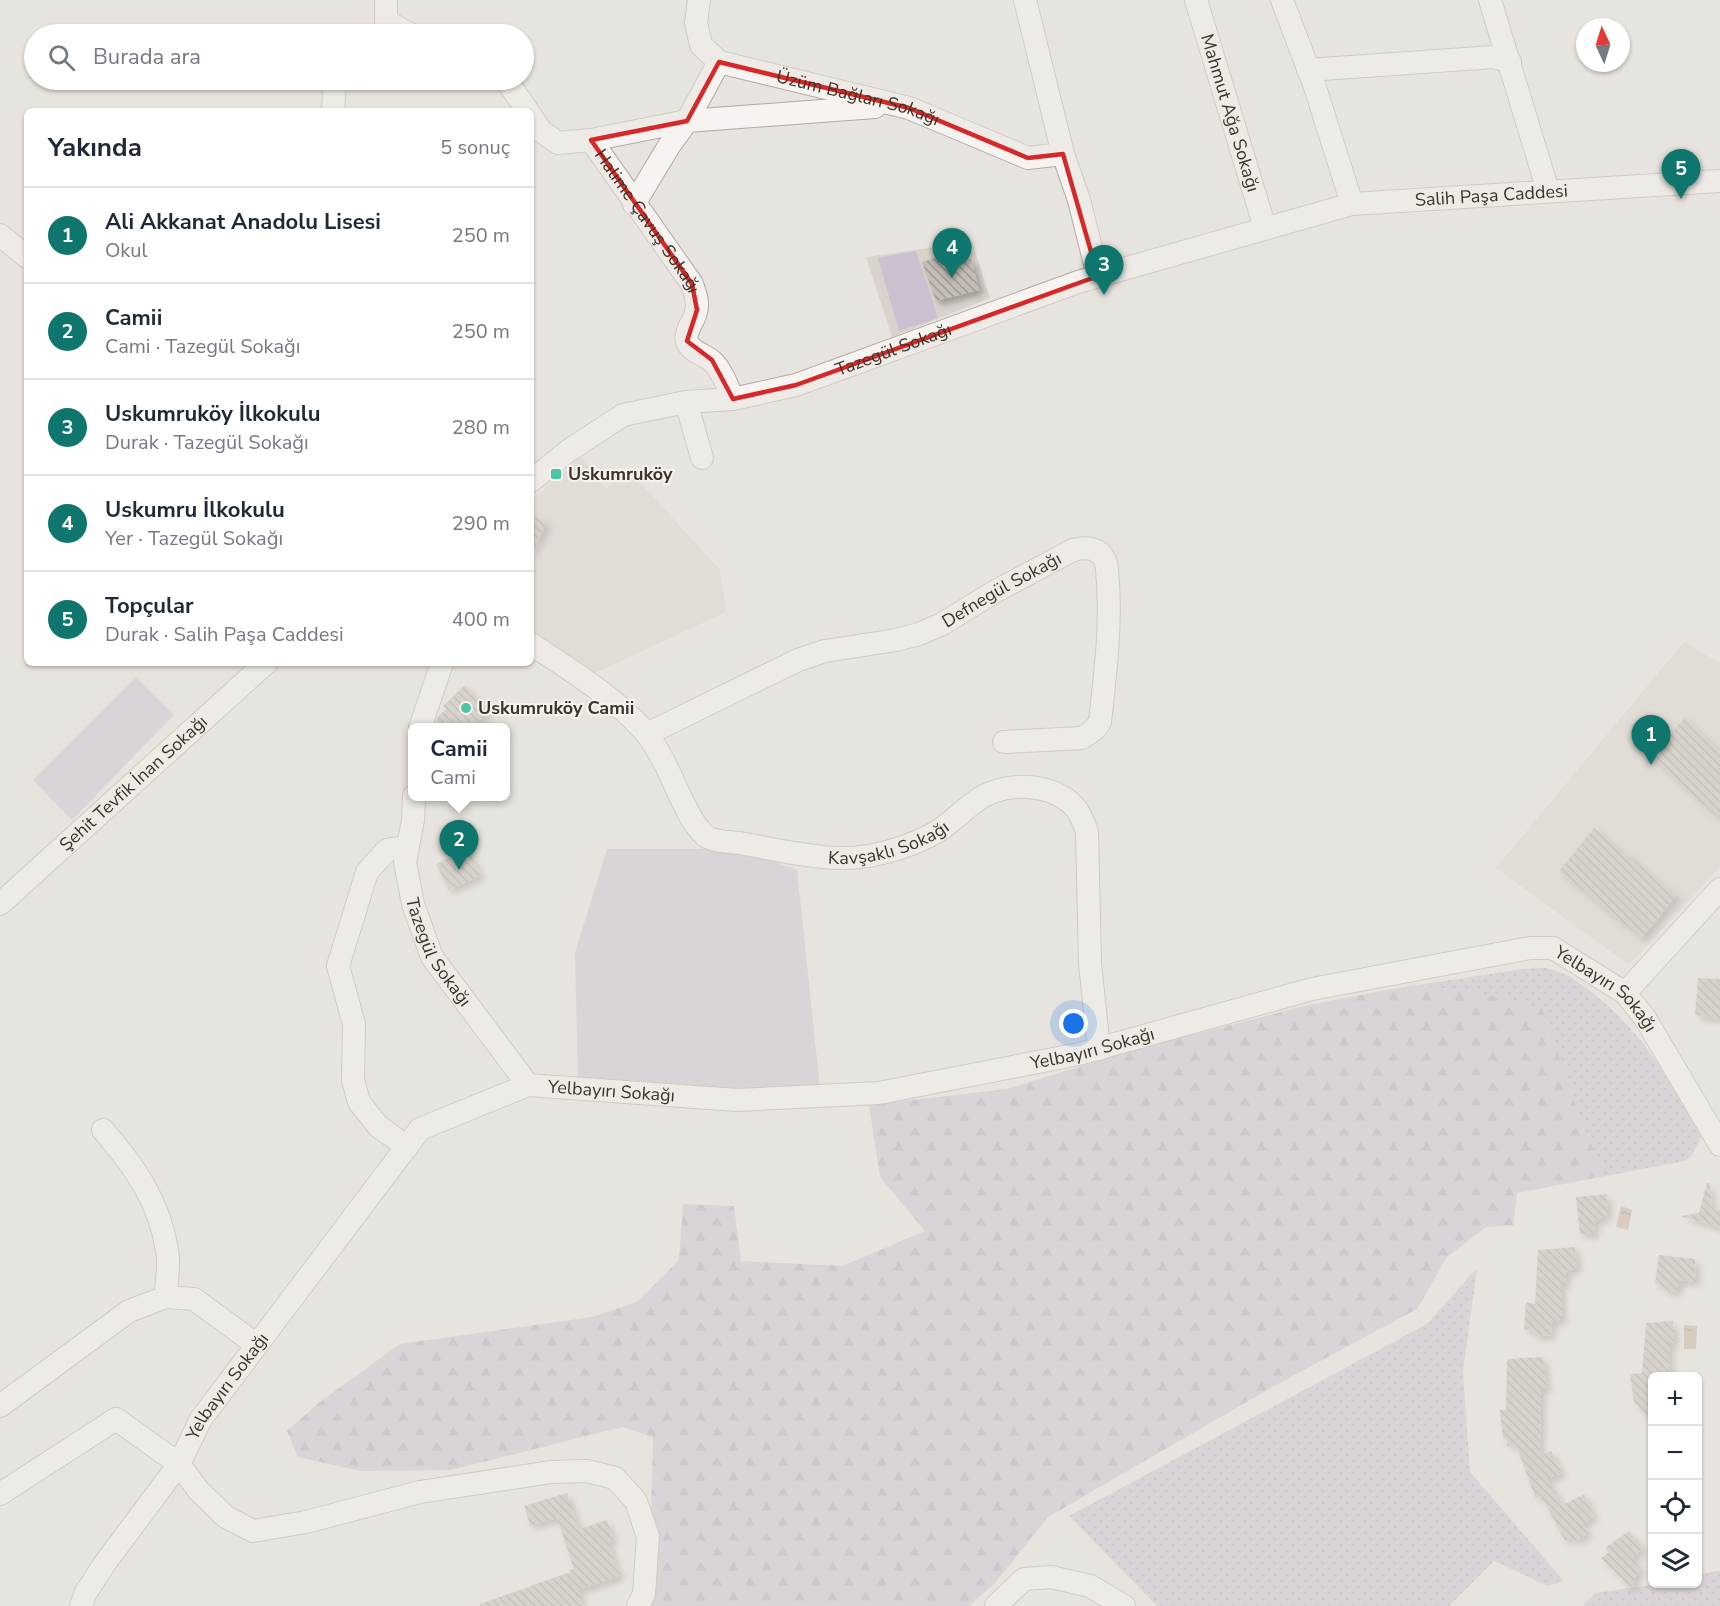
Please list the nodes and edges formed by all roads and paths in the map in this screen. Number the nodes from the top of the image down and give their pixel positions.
1 (386, 0) edge
2 (699, 0) edge
3 (1025, 0) edge
4 (1196, 0) edge
5 (1282, 0) edge
6 (1490, 0) edge
7 (392, 24) edge
8 (719, 62) junction
9 (1510, 62) junction
10 (1308, 70) junction
11 (334, 90) edge
12 (513, 90) edge
13 (897, 105) junction
14 (333, 108) edge
15 (526, 108) edge
16 (534, 120) edge
17 (687, 121) junction
18 (591, 140) junction
19 (1063, 154) junction
20 (1720, 181) edge
21 (1548, 191) junction
22 (634, 204) junction
23 (1352, 204) junction
24 (1265, 228) junction
25 (0, 236) edge
26 (24, 255) edge
27 (1098, 276) junction
28 (733, 399) junction
29 (686, 402) junction
30 (702, 458) dead end
31 (534, 479) edge
32 (534, 646) edge
33 (263, 666) edge
34 (441, 666) edge
35 (422, 723) edge
36 (647, 734) junction
37 (1004, 742) dead end
38 (414, 801) edge
39 (408, 847) junction
40 (1720, 889) edge
41 (0, 904) edge
42 (1625, 993) junction
43 (1099, 1049) junction
44 (528, 1085) junction
45 (103, 1130) dead end
46 (1720, 1145) edge
47 (406, 1147) junction
48 (166, 1297) junction
49 (257, 1345) junction
50 (0, 1406) edge
51 (179, 1464) junction
52 (0, 1494) edge
53 (81, 1606) edge
54 (638, 1606) edge
55 (996, 1606) edge
56 (1124, 1606) edge

1 - 7 street
2 - 8 street
3 - 19 street
4 - 24 street, Mahmut Ağa Sokağı
5 - 10 street
6 - 9 street
8 - 13 street, Üzüm Bağları Sokağı
8 - 17 street
9 - 10 street
9 - 21 street
10 - 23 street
11 - 14 street
12 - 15 street
13 - 17 street
13 - 19 street, Üzüm Bağları Sokağı
16 - 18 street
17 - 18 street
17 - 22 street
18 - 22 street, Halime Çavuş Sokağı
19 - 27 street
20 - 21 street, Salih Paşa Caddesi
21 - 23 street, Salih Paşa Caddesi
22 - 28 street, Halime Çavuş Sokağı
23 - 24 street, Salih Paşa Caddesi
24 - 27 street, Tazegül Sokağı
25 - 26 street
27 - 28 street, Tazegül Sokağı
28 - 29 street, Tazegül Sokağı
29 - 30 street
29 - 31 street, Tazegül Sokağı
32 - 36 street, Kavşaklı Sokağı
33 - 41 street, Şehit Tevfik İnan Sokağı
34 - 35 street
36 - 37 street, Defnegül Sokağı
36 - 43 street, Kavşaklı Sokağı
38 - 39 street, Tazegül Sokağı
39 - 44 street, Tazegül Sokağı
39 - 47 street
40 - 42 street
42 - 43 street, Yelbayırı Sokağı
42 - 46 street, Yelbayırı Sokağı
43 - 44 street, Yelbayırı Sokağı
44 - 47 street, Yelbayırı Sokağı
45 - 48 street
47 - 49 street, Yelbayırı Sokağı
48 - 49 street
48 - 50 street
49 - 51 street, Yelbayırı Sokağı
51 - 52 street
51 - 53 street, Yelbayırı Sokağı
51 - 54 street
55 - 56 street

